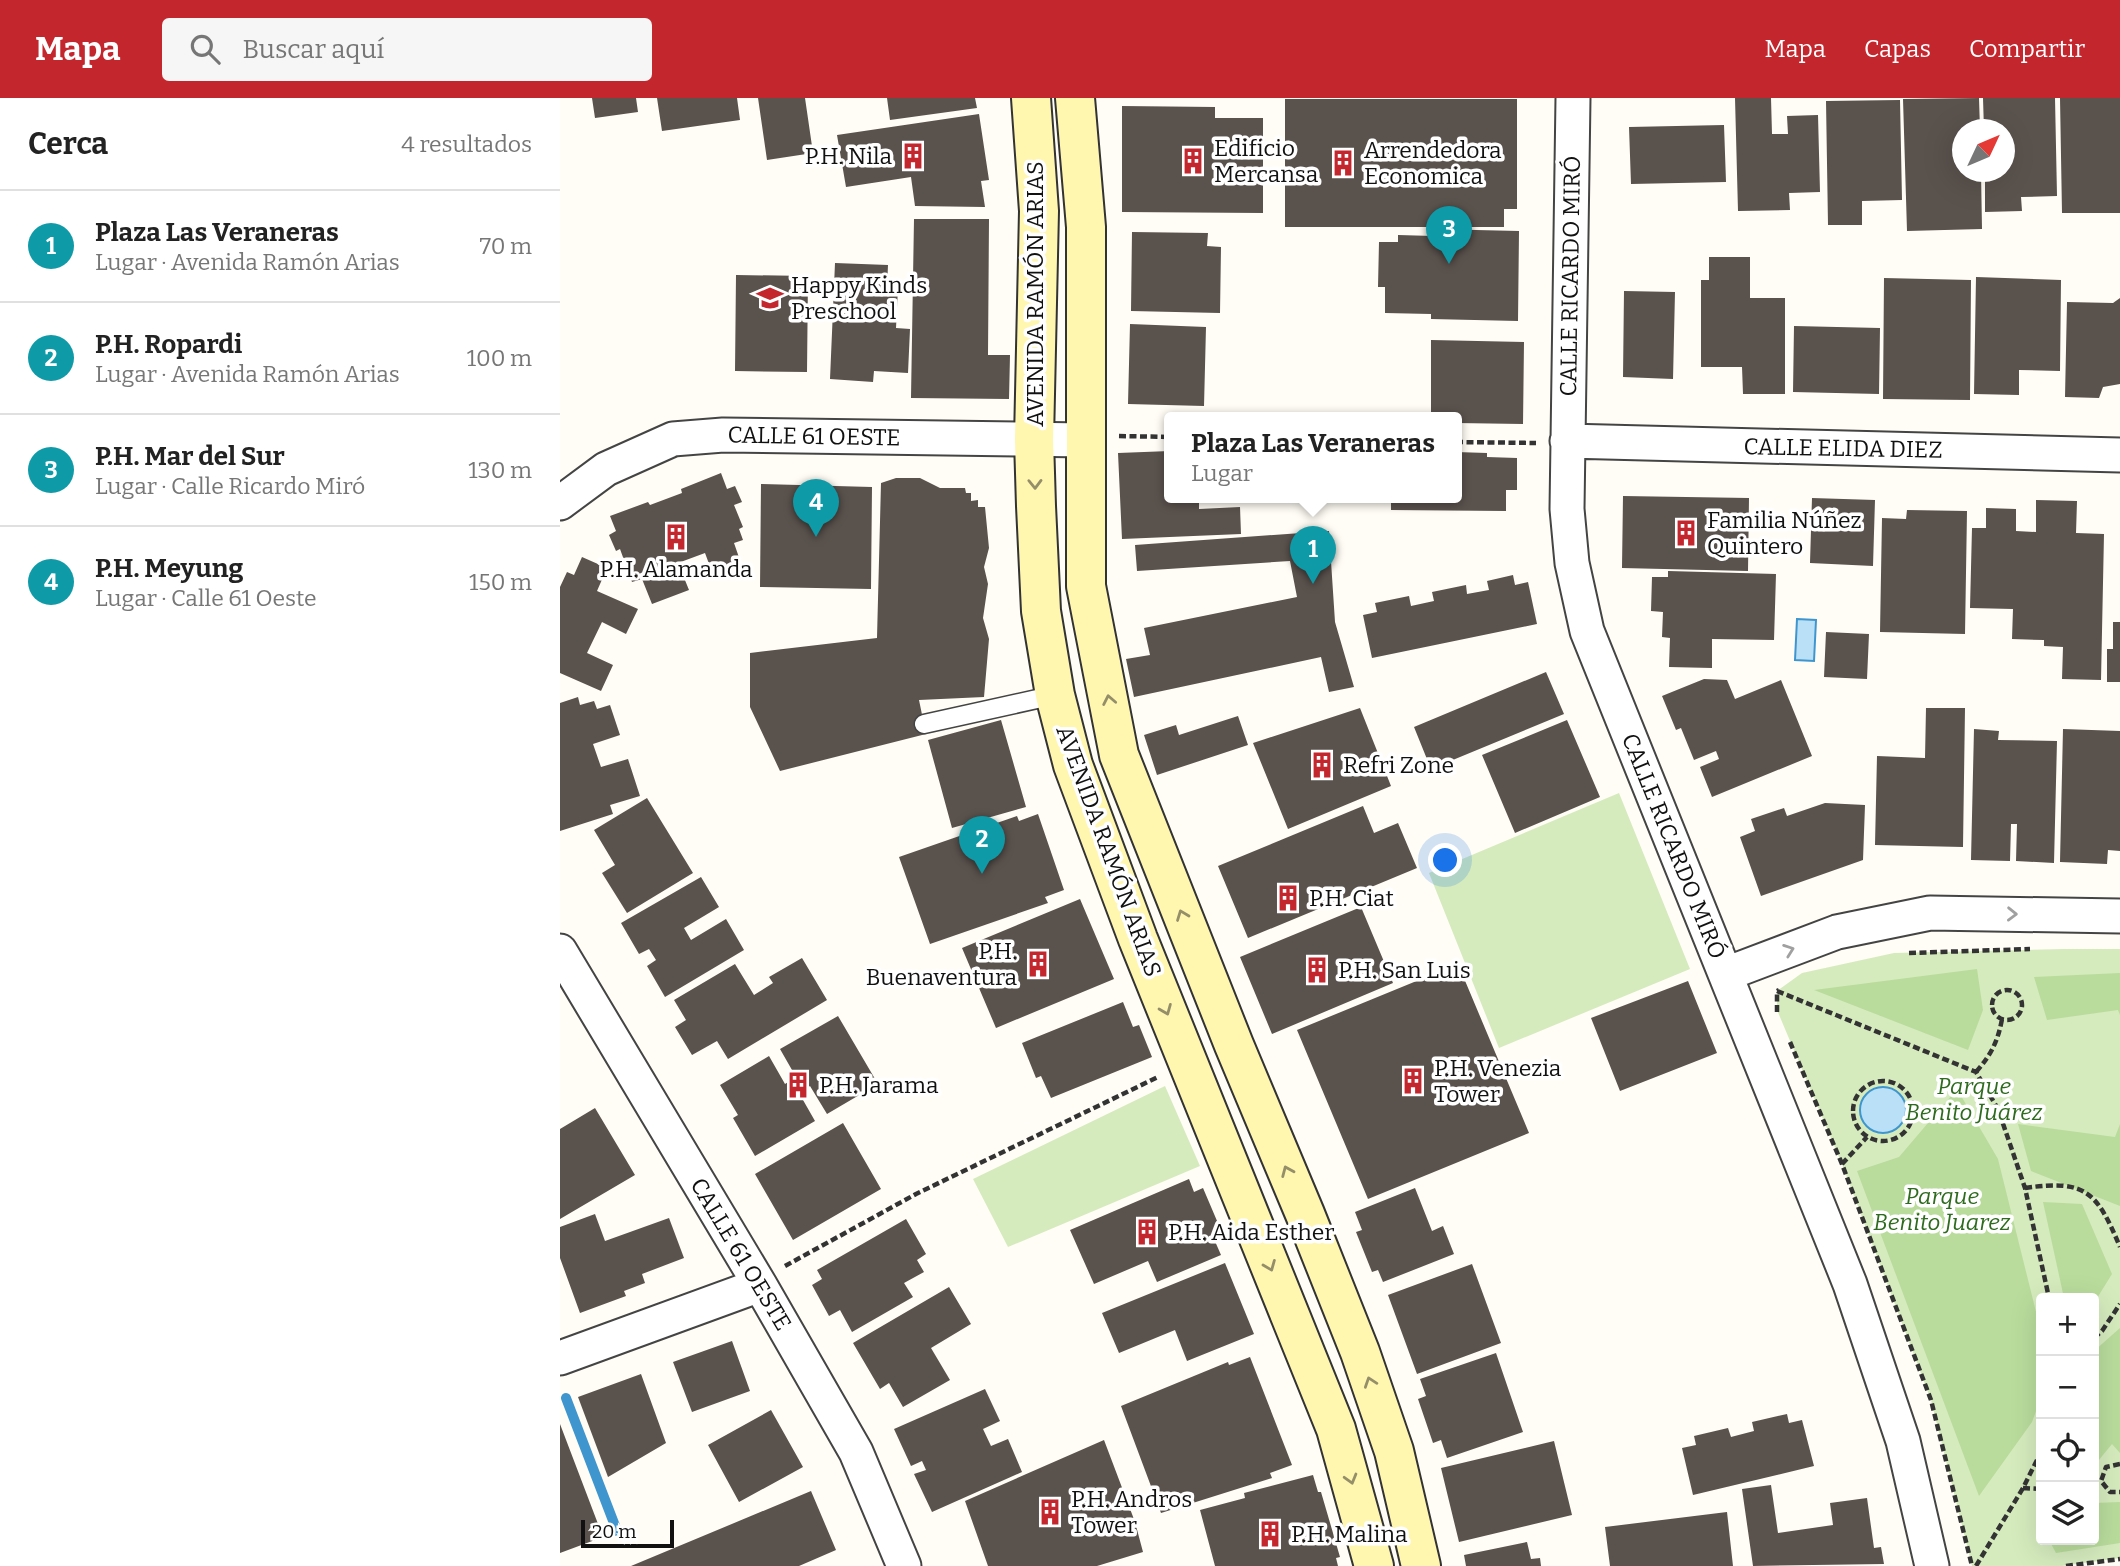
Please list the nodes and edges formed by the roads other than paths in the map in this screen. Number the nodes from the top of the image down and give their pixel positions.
1 (1031, 98) edge
2 (1075, 98) edge
3 (1573, 98) edge
4 (1101, 438) junction
5 (1034, 440) junction
6 (1554, 442) junction
7 (2120, 455) edge
8 (560, 503) edge
9 (1055, 695) junction
10 (924, 724) dead end
11 (2120, 916) edge
12 (560, 951) edge
13 (1726, 974) junction
14 (1234, 1045) junction
15 (1174, 1070) junction
16 (770, 1276) junction
17 (560, 1358) edge
18 (904, 1566) edge
19 (1374, 1566) edge
20 (1421, 1566) edge
21 (1932, 1566) edge

1 - 5 main road, AVENIDA RAMÓN ARIAS
2 - 4 main road, AVENIDA RAMÓN ARIAS
3 - 6 street, CALLE RICARDO MIRÓ
4 - 5 street, CALLE 61 OESTE
14 -> 4 main road, AVENIDA RAMÓN ARIAS
5 - 8 street, CALLE 61 OESTE
5 -> 9 main road, AVENIDA RAMÓN ARIAS
6 - 7 street, CALLE ELIDA DIEZ
6 - 13 street, CALLE RICARDO MIRÓ
9 - 10 lane
9 -> 15 main road, AVENIDA RAMÓN ARIAS
13 -> 11 street
12 - 16 street, CALLE 61 OESTE
13 - 21 street, CALLE RICARDO MIRÓ
14 - 15 main road
20 -> 14 main road, AVENIDA RAMÓN ARIAS
15 -> 19 main road, AVENIDA RAMÓN ARIAS
16 - 17 street
16 - 18 street, CALLE 61 OESTE

